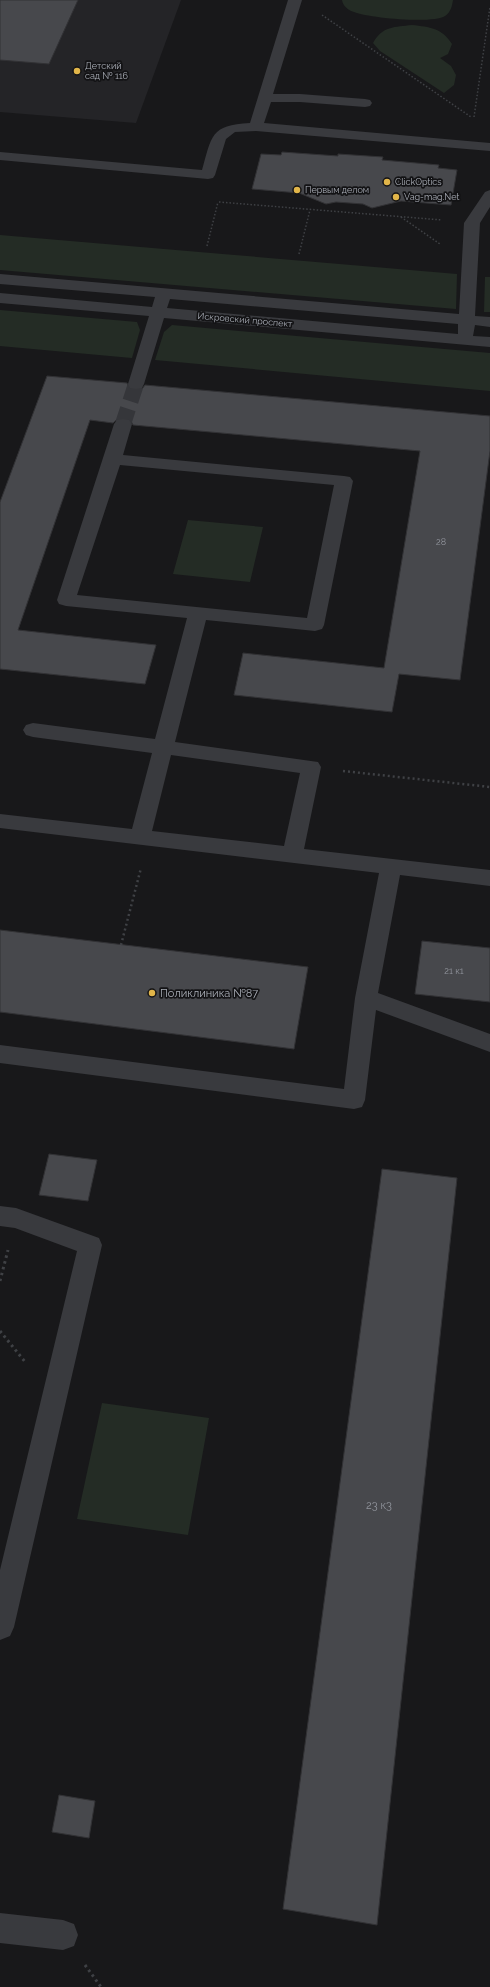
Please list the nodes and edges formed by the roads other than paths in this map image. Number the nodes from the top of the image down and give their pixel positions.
1 (295, 0) edge
2 (265, 98) junction
3 (365, 103) dead end
4 (256, 127) junction
5 (490, 146) edge
6 (0, 156) edge
7 (490, 195) edge
8 (0, 280) edge
9 (164, 294) junction
10 (0, 298) edge
11 (158, 312) junction
12 (468, 320) junction
13 (490, 322) edge
14 (466, 340) junction
15 (490, 342) edge
16 (136, 384) tunnel mouth
17 (123, 424) tunnel mouth
18 (113, 459) junction
19 (198, 613) junction
20 (33, 730) dead end
21 (164, 747) junction
22 (0, 821) edge
23 (144, 837) junction
24 (292, 855) junction
25 (391, 866) junction
26 (490, 878) edge
27 (366, 998) junction
28 (490, 1043) edge
29 (0, 1054) edge
30 (0, 1216) edge
31 (0, 1627) edge
32 (0, 1928) edge
33 (62, 1935) dead end

1 - 2 street
2 - 3 street
2 - 4 street
4 - 5 street
4 - 6 street
7 - 12 street
8 - 9 street, Искровский проспект
9 - 11 street
9 - 12 street, Искровский проспект
10 - 11 street, Искровский проспект
11 - 14 street, Искровский проспект
11 - 16 street
12 - 13 street, Искровский проспект
12 - 14 street
14 - 15 street, Искровский проспект
17 - 18 street
18 - 19 street
18 - 19 street
19 - 21 street
20 - 21 street
21 - 23 street
21 - 24 street
22 - 23 street
23 - 24 street
24 - 25 street
25 - 26 street
25 - 27 street
27 - 28 street
27 - 29 street
30 - 31 street
32 - 33 street

